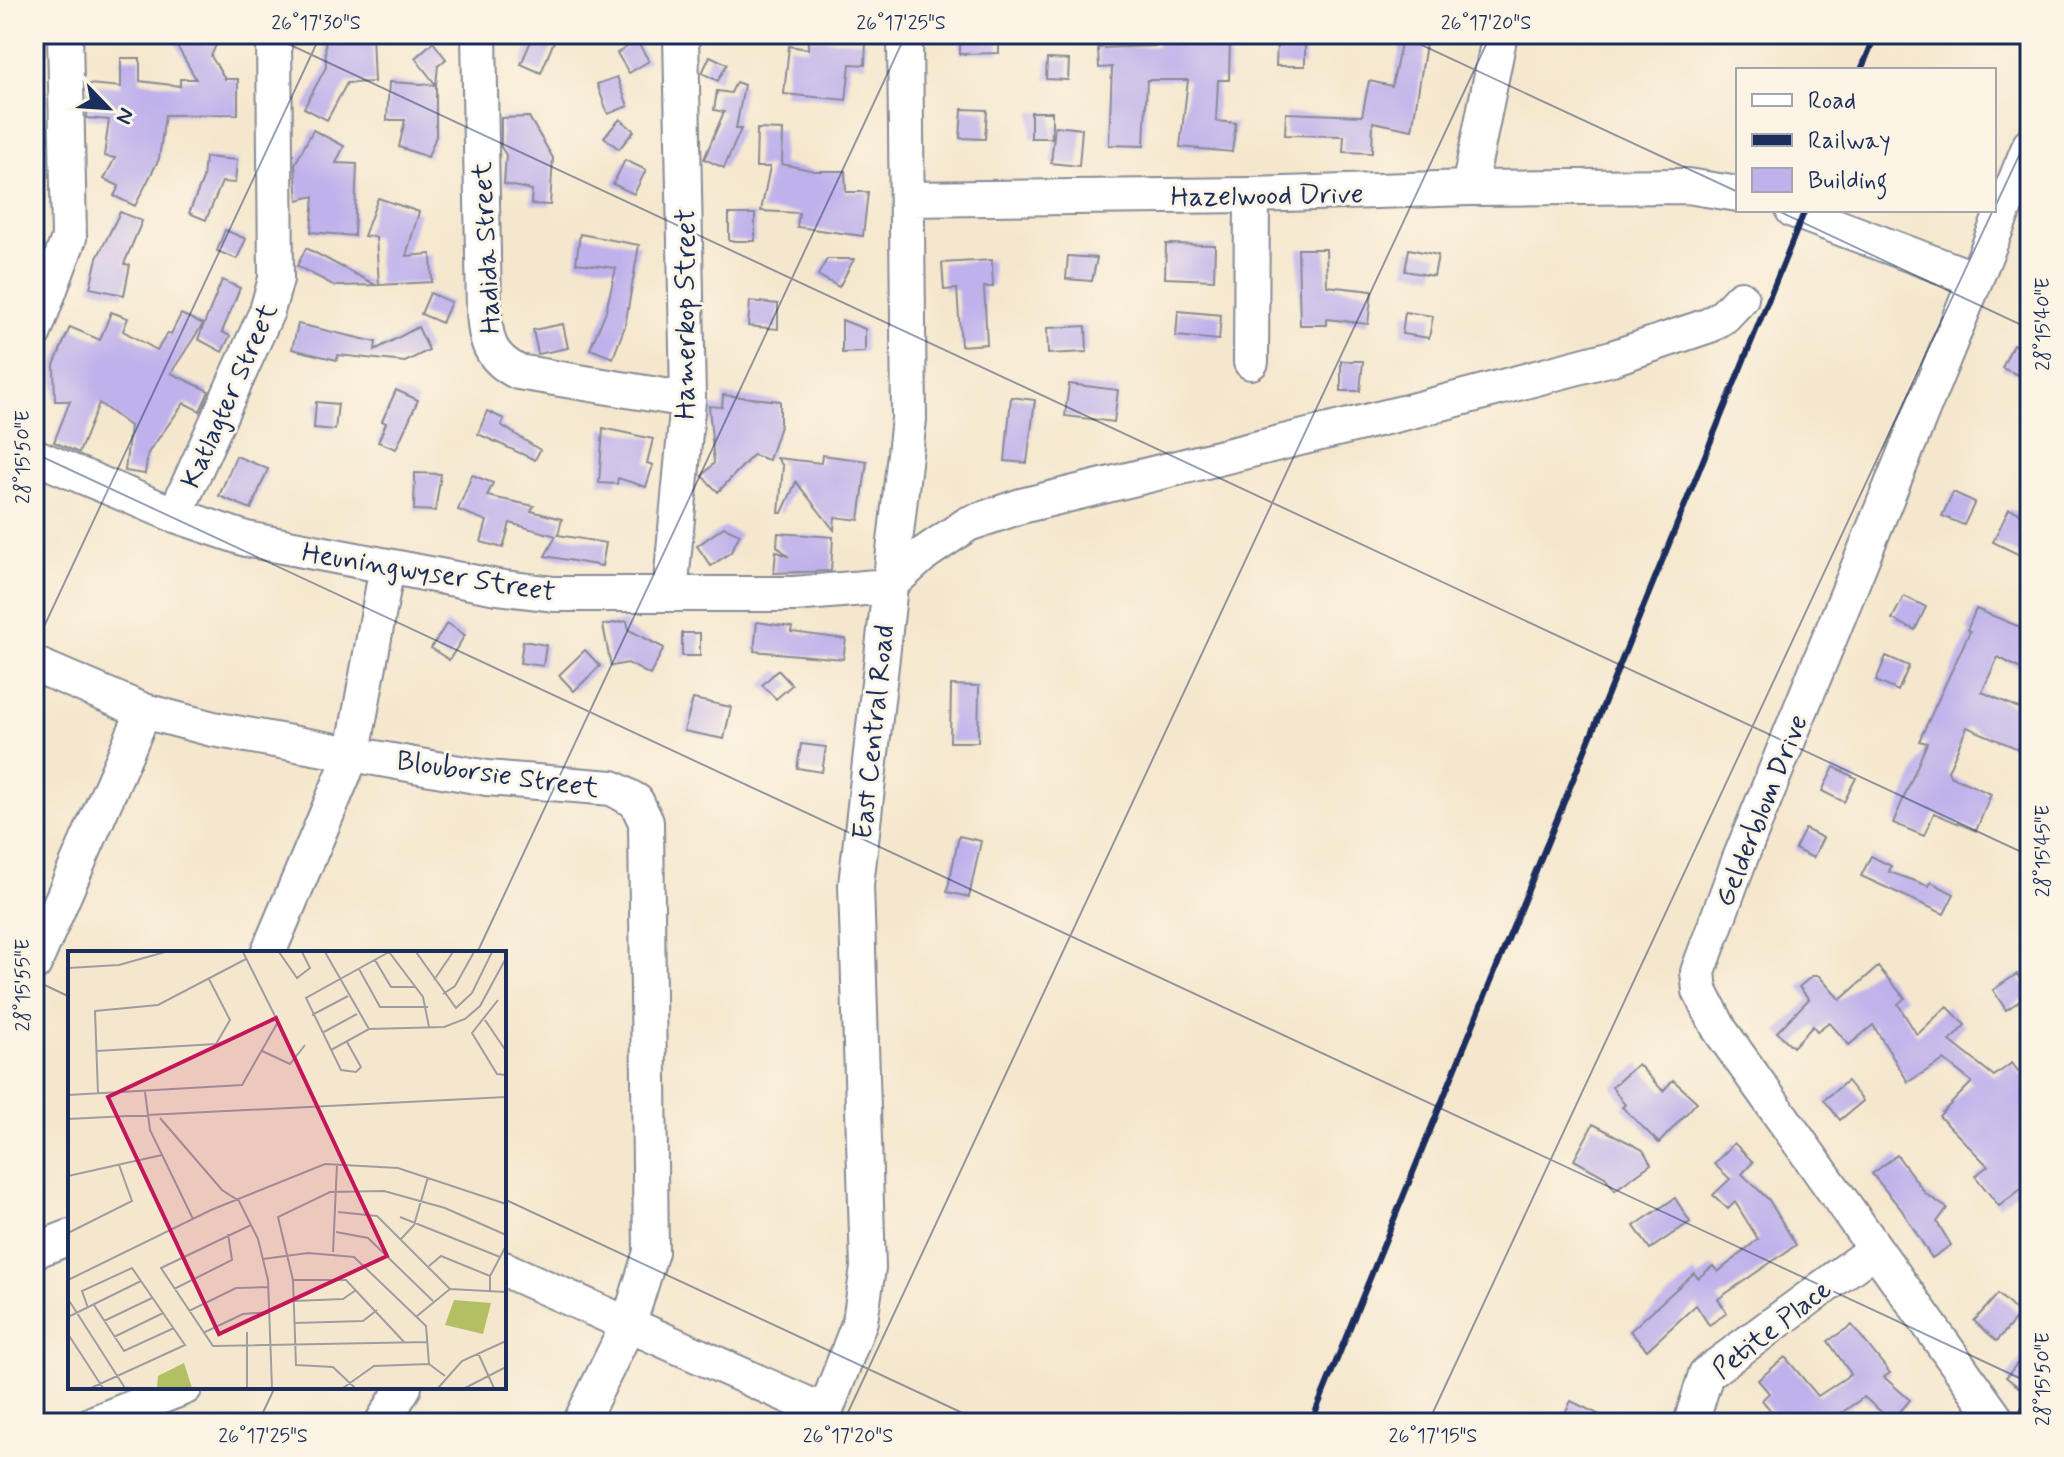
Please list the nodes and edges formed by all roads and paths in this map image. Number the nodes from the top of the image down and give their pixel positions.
1 (65, 34) edge
2 (274, 34) edge
3 (479, 34) edge
4 (681, 34) edge
5 (905, 34) edge
6 (1500, 34) edge
7 (2030, 145) edge
8 (1469, 188) junction
9 (1736, 194) edge
10 (1252, 195) junction
11 (908, 199) junction
12 (1798, 212) edge
13 (1975, 279) junction
14 (1741, 298) dead end
15 (34, 332) edge
16 (1251, 362) dead end
17 (688, 400) junction
18 (34, 456) edge
19 (175, 515) junction
20 (387, 567) junction
21 (888, 586) junction
22 (670, 594) junction
23 (34, 664) edge
24 (144, 711) junction
25 (353, 752) junction
26 (269, 951) edge
27 (34, 964) edge
28 (68, 1238) edge
29 (1874, 1250) junction
30 (34, 1251) edge
31 (506, 1270) edge
32 (629, 1323) junction
33 (180, 1389) edge
34 (403, 1389) edge
35 (823, 1418) edge
36 (94, 1423) edge
37 (382, 1423) edge
38 (580, 1423) edge
39 (1691, 1423) edge
40 (1999, 1423) edge

1 - 15 street
2 - 19 street, Katlagter Street
3 - 17 street, Hadida Street
4 - 17 street, Hamerkop Street
5 - 11 street, East Central Road
6 - 8 street
7 - 13 street, Gelderblom Drive
8 - 9 street, Hazelwood Drive
8 - 10 street, Hazelwood Drive
10 - 11 street, Hazelwood Drive
10 - 16 street
11 - 21 street, East Central Road
12 - 13 street
13 - 29 street, Gelderblom Drive
14 - 21 street
17 - 22 street, Hamerkop Street
18 - 19 street, Heuningwyser Street
19 - 20 street, Heuningwyser Street
20 - 22 street, Heuningwyser Street
20 - 25 street
21 - 22 street, Heuningwyser Street
21 - 35 street, East Central Road
23 - 24 street, Blouborsie Street
24 - 25 street, Blouborsie Street
24 - 27 street
25 - 26 street
25 - 32 street, Blouborsie Street
28 - 30 street
29 - 39 street, Petite Place
29 - 40 street, Gelderblom Drive
31 - 32 street
32 - 35 street
32 - 38 street
33 - 36 street
34 - 37 street

